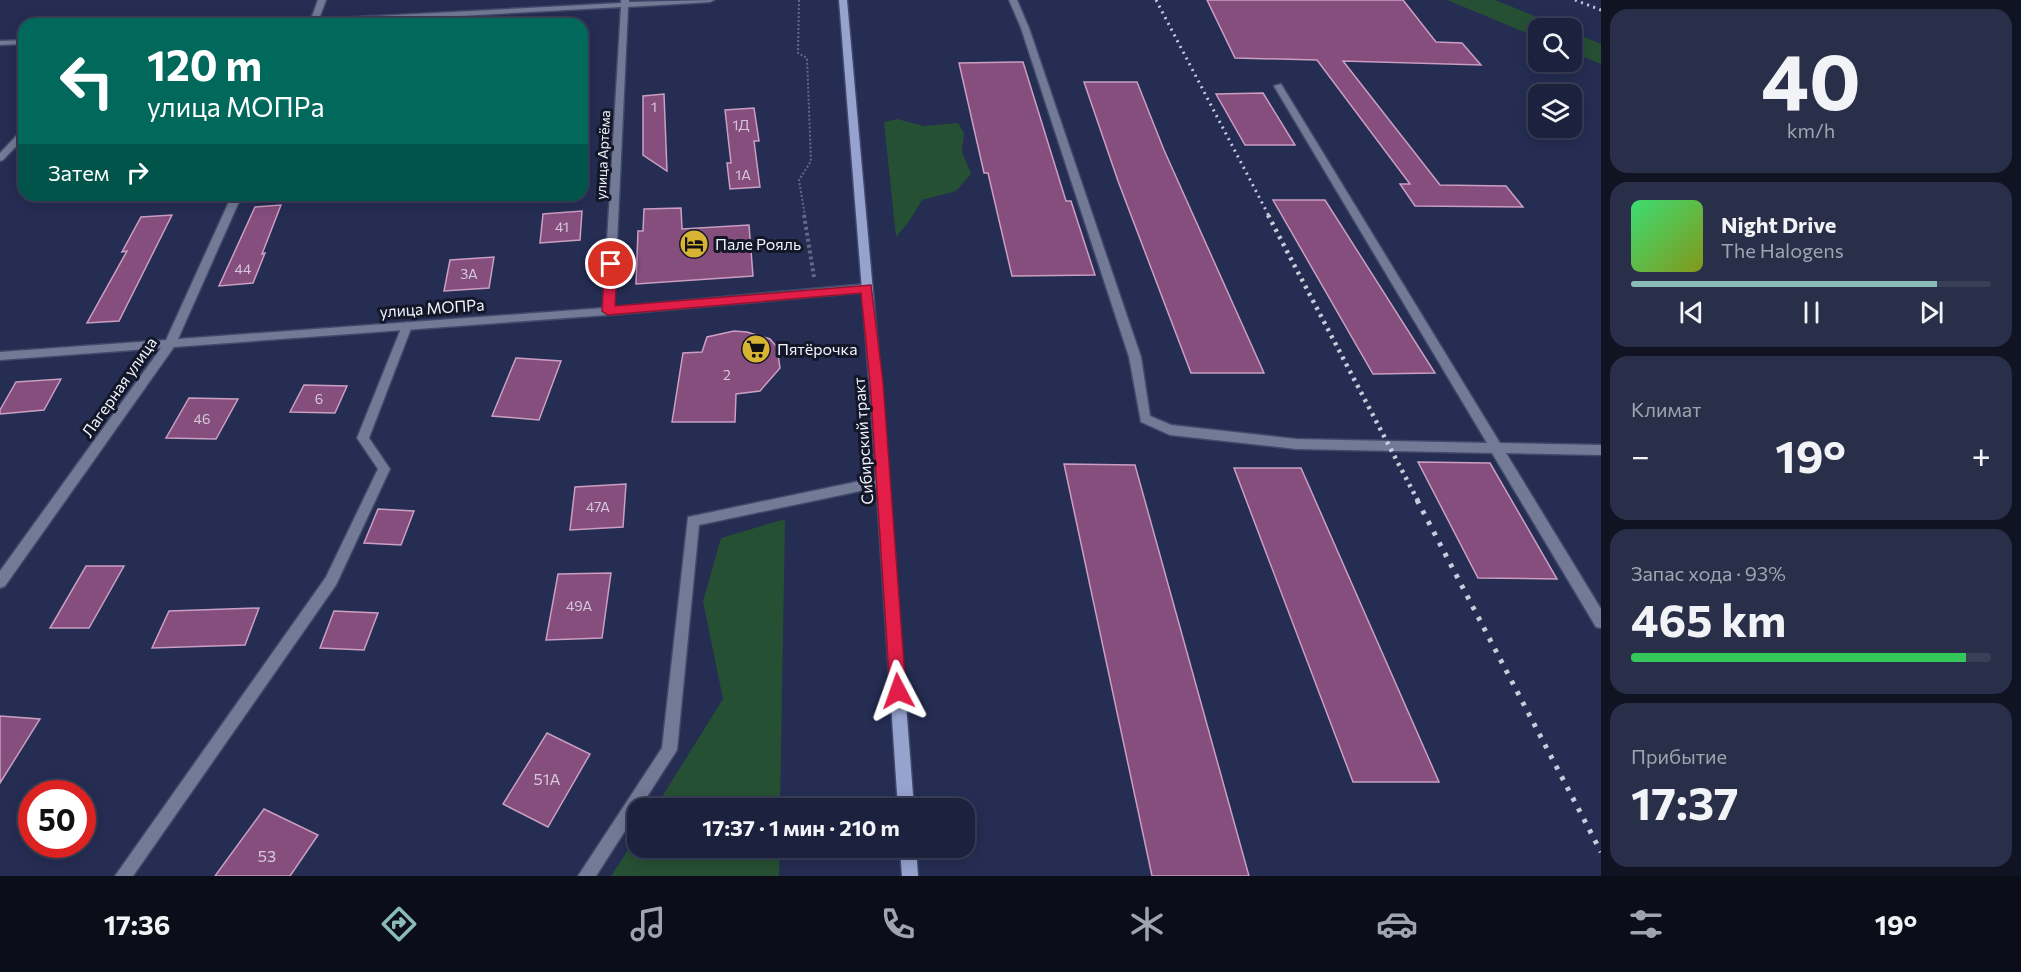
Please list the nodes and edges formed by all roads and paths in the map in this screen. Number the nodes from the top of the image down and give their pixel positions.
1 (322, 0) edge
2 (710, 0) edge
3 (799, 0) edge
4 (843, 0) edge
5 (1013, 0) edge
6 (676, 1) edge
7 (625, 3) edge
8 (315, 18) edge
9 (379, 18) edge
10 (18, 42) edge
11 (0, 43) edge
12 (1278, 86) dead end
13 (18, 139) edge
14 (18, 151) edge
15 (2, 155) edge
16 (234, 201) edge
17 (867, 288) junction
18 (815, 293) junction
19 (608, 311) junction
20 (407, 326) junction
21 (170, 344) junction
22 (0, 356) edge
23 (1496, 448) junction
24 (1601, 450) edge
25 (884, 481) junction
26 (0, 582) edge
27 (1601, 622) edge
28 (905, 798) edge
29 (909, 858) edge
30 (123, 876) edge
31 (586, 876) edge
32 (910, 876) edge

1 - 8 street
2 - 6 street
3 - 18 path
4 - 17 main road, Сибирский тракт
5 - 23 street
6 - 7 street
7 - 9 street
7 - 19 street, улица Артёма
10 - 11 street
12 - 23 street
13 - 15 street
14 - 15 street
16 - 21 street, Лагерная улица
17 - 18 street, улица МОПРа
17 - 25 main road, Сибирский тракт
18 - 19 street, улица МОПРа
19 - 20 street, улица МОПРа
20 - 21 street, улица МОПРа
20 - 30 street
21 - 22 street, улица МОПРа
21 - 26 street, Лагерная улица
23 - 24 street
23 - 27 street
25 - 28 main road, Сибирский тракт
25 - 31 street
29 - 32 main road

